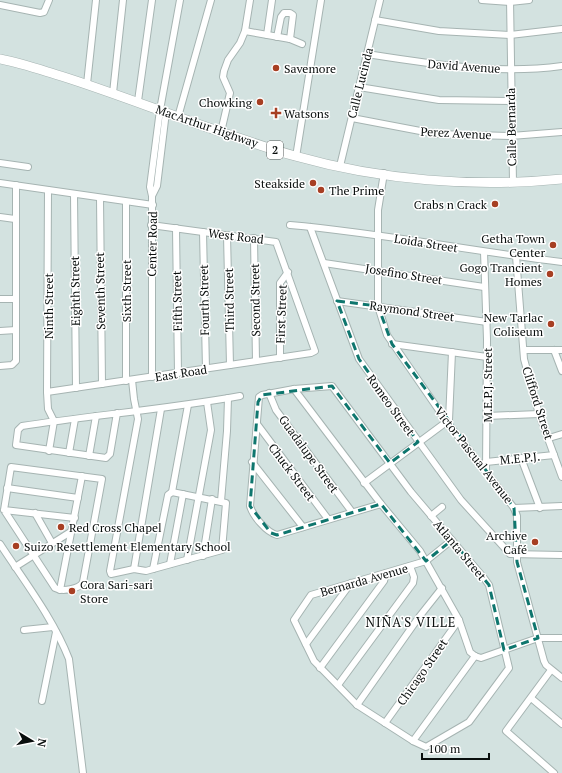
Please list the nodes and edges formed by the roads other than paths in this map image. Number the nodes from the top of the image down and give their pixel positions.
1 (49, 0) edge
2 (96, 0) edge
3 (123, 0) edge
4 (152, 0) edge
5 (180, 0) edge
6 (211, 0) edge
7 (250, 0) edge
8 (272, 0) edge
9 (322, 0) edge
10 (380, 0) edge
11 (482, 0) edge
12 (529, 0) edge
13 (510, 1) edge
14 (14, 3) edge
15 (0, 5) edge
16 (375, 20) junction
17 (562, 29) edge
18 (245, 31) junction
19 (267, 35) junction
20 (510, 35) junction
21 (277, 37) junction
22 (290, 38) junction
23 (302, 44) dead end
24 (367, 54) junction
25 (0, 59) edge
26 (562, 66) edge
27 (510, 69) junction
28 (87, 84) junction
29 (359, 87) junction
30 (113, 93) junction
31 (511, 101) junction
32 (138, 102) junction
33 (163, 111) junction
34 (178, 117) junction
35 (352, 118) junction
36 (221, 132) junction
37 (562, 132) edge
38 (511, 136) junction
39 (296, 156) junction
40 (0, 163) edge
41 (340, 166) junction
42 (28, 167) dead end
43 (384, 174) junction
44 (562, 179) edge
45 (513, 182) junction
46 (0, 183) edge
47 (16, 185) junction
48 (48, 190) junction
49 (74, 194) junction
50 (100, 198) junction
51 (126, 202) junction
52 (153, 205) junction
53 (0, 217) edge
54 (15, 219) junction
55 (151, 225) junction
56 (290, 225) dead end
57 (310, 227) junction
58 (176, 228) junction
59 (203, 232) junction
60 (227, 234) junction
61 (378, 235) junction
62 (254, 238) junction
63 (484, 252) junction
64 (516, 256) junction
65 (562, 262) edge
66 (324, 263) junction
67 (378, 270) junction
68 (288, 272) junction
69 (484, 287) junction
70 (0, 299) edge
71 (16, 299) junction
72 (337, 301) junction
73 (378, 306) junction
74 (487, 322) junction
75 (16, 330) junction
76 (0, 331) edge
77 (392, 344) junction
78 (524, 350) junction
79 (554, 350) junction
80 (562, 350) edge
81 (315, 351) joint
82 (452, 352) junction
83 (487, 357) junction
84 (280, 358) junction
85 (256, 361) junction
86 (230, 365) junction
87 (0, 366) edge
88 (206, 369) junction
89 (562, 372) edge
90 (178, 374) junction
91 (152, 378) junction
92 (129, 381) junction
93 (102, 384) junction
94 (76, 388) junction
95 (294, 389) junction
96 (47, 392) junction
97 (269, 393) junction
98 (240, 396) dead end
99 (228, 398) junction
100 (207, 402) junction
101 (188, 405) junction
102 (161, 409) junction
103 (137, 411) junction
104 (117, 413) junction
105 (539, 414) junction
106 (96, 416) junction
107 (487, 416) junction
108 (75, 418) junction
109 (54, 421) junction
110 (447, 422) junction
111 (257, 424) junction
112 (562, 434) edge
113 (549, 438) junction
114 (418, 442) junction
115 (49, 451) junction
116 (69, 453) junction
117 (554, 455) junction
118 (90, 456) junction
119 (521, 458) junction
120 (252, 462) junction
121 (486, 462) junction
122 (390, 463) junction
123 (486, 471) junction
124 (82, 476) junction
125 (562, 477) edge
126 (364, 483) junction
127 (7, 488) junction
128 (172, 492) junction
129 (184, 494) junction
130 (198, 497) junction
131 (78, 498) junction
132 (212, 500) junction
133 (221, 501) junction
134 (380, 504) junction
135 (562, 506) edge
136 (442, 507) dead end
137 (514, 508) junction
138 (540, 508) junction
139 (4, 510) junction
140 (352, 512) junction
141 (35, 513) junction
142 (431, 516) junction
143 (75, 518) junction
144 (328, 519) junction
145 (303, 527) junction
146 (72, 531) junction
147 (452, 540) junction
148 (52, 543) junction
149 (0, 544) edge
150 (6, 554) junction
151 (515, 554) junction
152 (34, 555) junction
153 (562, 555) edge
154 (203, 556) junction
155 (0, 557) edge
156 (187, 560) junction
157 (426, 561) junction
158 (170, 564) junction
159 (410, 566) junction
160 (15, 567) junction
161 (153, 569) junction
162 (134, 570) junction
163 (386, 573) junction
164 (351, 583) junction
165 (442, 588) junction
166 (60, 590) junction
167 (459, 620) junction
168 (24, 630) dead end
169 (55, 630) junction
170 (538, 638) junction
171 (562, 638) edge
172 (306, 644) junction
173 (504, 650) junction
174 (475, 656) junction
175 (320, 668) junction
176 (551, 670) junction
177 (562, 678) edge
178 (338, 685) junction
179 (531, 698) junction
180 (42, 701) dead end
181 (357, 705) junction
182 (385, 724) junction
183 (562, 724) edge
184 (413, 741) junction
185 (84, 773) edge
186 (554, 773) edge

1 - 14 street
2 - 28 street
3 - 30 street
4 - 32 street
5 - 33 street, Center Road
6 - 34 street
7 - 18 street
8 - 19 street
9 - 39 street
10 - 16 street, Calle Lucinda
11 - 13 street
12 - 13 street
13 - 20 street, Calle Bernarda
14 - 15 street
16 - 20 street
16 - 24 street, Calle Lucinda
17 - 20 street
18 - 19 street
18 - 36 street
19 - 21 street
20 - 27 street, Calle Bernarda
21 - 22 street
21 - 22 street
22 - 23 street
24 - 27 street, David Avenue
24 - 29 street, Calle Lucinda
25 - 28 highway, MacArthur Highway / 2
26 - 27 street, David Avenue
27 - 31 street, Calle Bernarda
28 - 30 highway, MacArthur Highway / 2
29 - 31 street
29 - 35 street, Calle Lucinda
30 - 32 highway, MacArthur Highway / 2
31 - 38 street, Calle Bernarda
32 - 33 highway, MacArthur Highway / 2
33 - 34 highway, MacArthur Highway / 2
33 - 52 street, Center Road
34 - 36 highway, MacArthur Highway / 2
35 - 38 street, Perez Avenue
35 - 41 street, Calle Lucinda
36 - 39 highway, MacArthur Highway / 2
37 - 38 street, Perez Avenue
38 - 45 street, Calle Bernarda
39 - 41 highway, MacArthur Highway / 2
40 - 42 street
41 - 43 highway, MacArthur Highway / 2
43 - 45 highway, MacArthur Highway / 2
43 - 61 street, Victor Pascual Avenue
44 - 45 highway, MacArthur Highway / 2
46 - 47 street
47 - 48 street
47 - 54 street
48 - 49 street
48 - 96 street, Ninth Street
49 - 50 street
49 - 94 street, Eighth Street
50 - 51 street
50 - 93 street, Seventh Street
51 - 52 street
51 - 92 street, Sixth Street
52 - 55 street, Center Road
53 - 54 street
54 - 71 street
55 - 58 street, West Road
55 - 91 street, Center Road
56 - 57 street, Loida Street
57 - 61 street, Loida Street
57 - 66 street, Romeo Street
58 - 59 street, West Road
58 - 90 street, Fifth Street
59 - 60 street, West Road
59 - 88 street, Fourth Street
60 - 62 street, West Road
60 - 86 street, Third Street
61 - 63 street, Loida Street
61 - 67 street, Victor Pascual Avenue
62 - 68 street, West Road
62 - 85 street, Second Street
63 - 64 street, Loida Street
63 - 69 street, M.E.P.J. Street
64 - 65 street, Loida Street
64 - 78 street, Clifford Street
66 - 67 street, Josefino Street
66 - 72 street, Romeo Street
67 - 69 street, Josefino Street
67 - 73 street, Victor Pascual Avenue
68 - 81 street, West Road
68 - 84 street, First Street
69 - 74 street, M.E.P.J. Street
70 - 71 street
71 - 75 street
72 - 73 street, Raymond Street
72 - 114 street, Romeo Street
73 - 74 street, Raymond Street
73 - 77 street, Victor Pascual Avenue
74 - 83 street, M.E.P.J. Street
75 - 76 street
75 - 87 street
77 - 82 street
77 - 110 street, Victor Pascual Avenue
78 - 79 street
78 - 105 street, Clifford Street
79 - 80 street
79 - 89 street
81 - 84 street, East Road
82 - 83 street
82 - 110 street
83 - 107 street, M.E.P.J. Street
84 - 85 street, East Road
85 - 86 street, East Road
86 - 88 street, East Road
88 - 90 street, East Road
90 - 91 street, East Road
91 - 92 street, East Road
92 - 93 street, East Road
92 - 103 street, Sixth Street
93 - 94 street, East Road
94 - 96 street, East Road
95 - 97 street
95 - 122 street, Atlanta Street
95 - 126 street
96 - 109 street, Ninth Street
97 - 111 street
97 - 140 street, Guadalupe Street
98 - 99 street
99 - 100 street
99 - 133 street
100 - 101 street
100 - 130 street
101 - 102 street
101 - 128 street
102 - 103 street
102 - 162 street
103 - 104 street
103 - 162 street, Sixth Street
104 - 106 street
104 - 118 street
105 - 107 street
105 - 113 street, Clifford Street
106 - 108 street
106 - 118 street
107 - 121 street, M.E.P.J. Street
108 - 109 street
108 - 116 street
109 - 115 street
109 - 115 street
110 - 114 street
110 - 123 street, Victor Pascual Avenue
111 - 120 street
111 - 144 street, Chuck Street
112 - 113 street
113 - 117 street, Clifford Street
114 - 122 street
114 - 151 street, Romeo Street
115 - 116 street
116 - 118 street
117 - 119 street, M.E.P.J.
117 - 125 street, Clifford Street
119 - 121 street, M.E.P.J.
119 - 138 street
120 - 145 street
120 - 145 street
121 - 123 street, M.E.P.J. Street
122 - 126 street
122 - 142 street, Atlanta Street
123 - 137 street, Victor Pascual Avenue
124 - 127 street
124 - 131 street
124 - 166 street
126 - 134 street
127 - 131 street
127 - 139 street
128 - 129 street
128 - 161 street
129 - 130 street
129 - 158 street
130 - 132 street
130 - 156 street
131 - 143 street
132 - 133 street
132 - 154 street
133 - 154 street
134 - 140 street
134 - 157 street
135 - 138 street
136 - 142 street
137 - 138 street
137 - 151 street, Victor Pascual Avenue
139 - 141 street
139 - 152 street
140 - 144 street
141 - 143 street
141 - 148 street
142 - 147 street, Atlanta Street
143 - 146 street
144 - 145 street
146 - 148 street
146 - 166 street
147 - 157 street, Bernarda Avenue
147 - 173 street, Atlanta Street
148 - 152 street
149 - 150 street
150 - 155 street
150 - 160 street
151 - 153 street
151 - 170 street, Victor Pascual Avenue
152 - 160 street
152 - 166 street
154 - 156 street
156 - 158 street
157 - 159 street, Bernarda Avenue
157 - 165 street
158 - 161 street
159 - 163 street, Bernarda Avenue
159 - 178 street
160 - 169 street
161 - 162 street
163 - 164 street, Bernarda Avenue
163 - 175 street
164 - 172 street
164 - 172 street, Bernarda Avenue
165 - 167 street
165 - 181 street
167 - 174 street
167 - 182 street, Chicago Street
168 - 169 street
169 - 180 street
169 - 185 street
170 - 171 street
170 - 173 street
170 - 176 street, Victor Pascual Avenue
172 - 175 street, Bernarda Avenue
173 - 174 street
173 - 184 street, Bernarda Avenue
174 - 184 street
175 - 178 street, Bernarda Avenue
176 - 177 street
176 - 179 street
178 - 181 street, Bernarda Avenue
179 - 183 street
179 - 186 street
181 - 182 street, Bernarda Avenue
182 - 184 street, Bernarda Avenue

